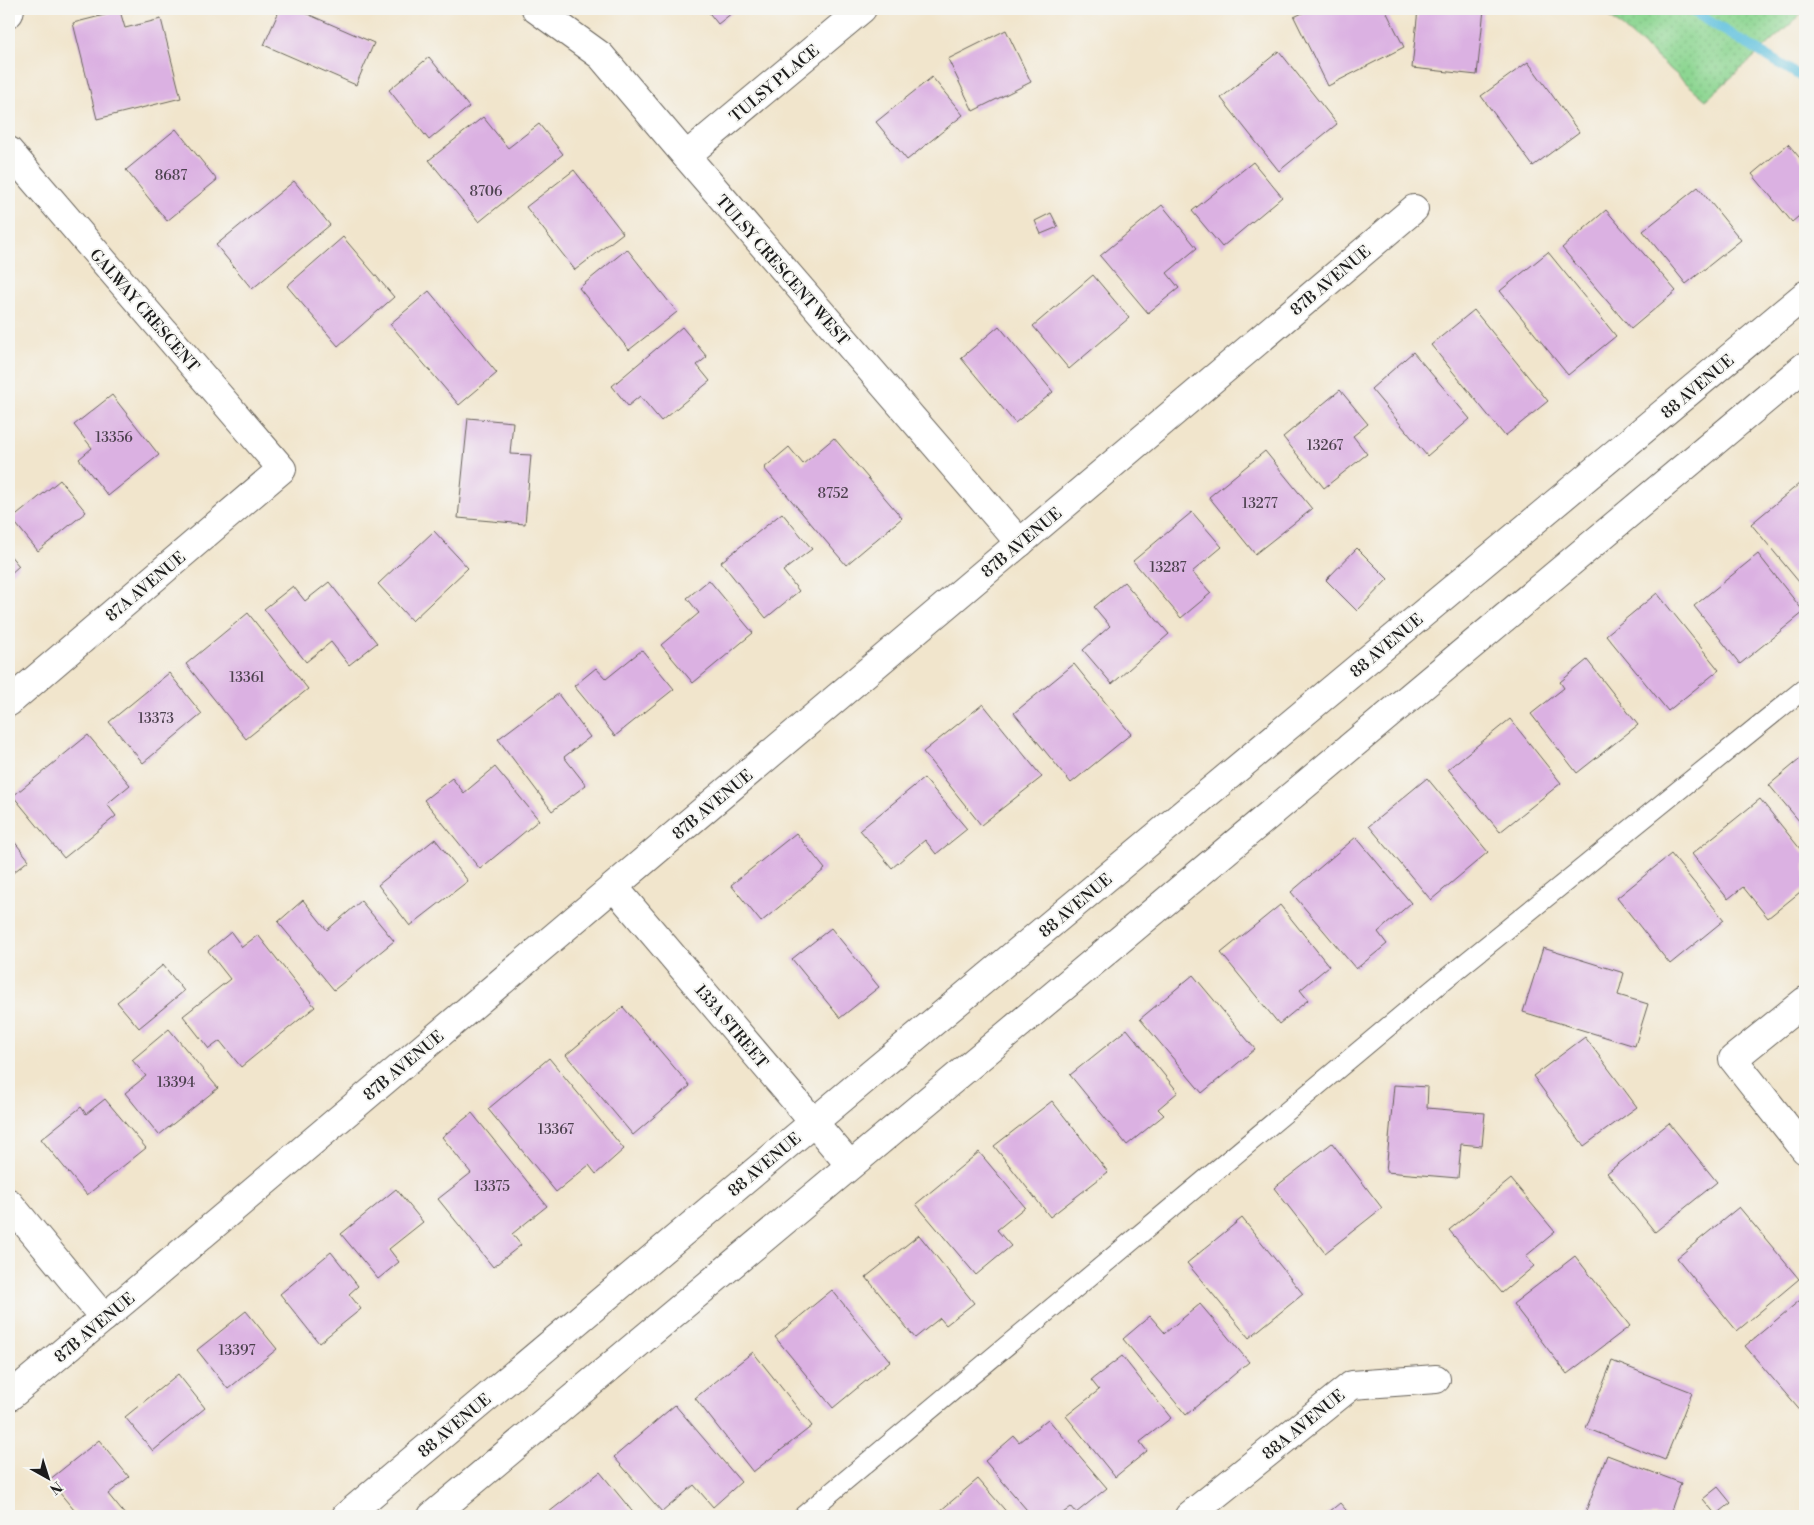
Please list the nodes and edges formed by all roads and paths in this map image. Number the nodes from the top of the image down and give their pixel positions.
1 (10, 9) edge
2 (536, 9) edge
3 (862, 9) edge
4 (9, 13) edge
5 (9, 151) edge
6 (686, 156) junction
7 (1414, 209) dead end
8 (1805, 296) edge
9 (1805, 366) edge
10 (282, 469) joint
11 (1020, 543) junction
12 (1805, 688) edge
13 (9, 702) edge
14 (614, 887) junction
15 (1805, 1002) edge
16 (814, 1122) junction
17 (1805, 1150) edge
18 (850, 1165) junction
19 (9, 1202) edge
20 (104, 1318) junction
21 (1436, 1379) dead end
22 (9, 1397) edge
23 (346, 1516) edge
24 (432, 1516) edge
25 (803, 1516) edge
26 (1189, 1516) edge

1 - 4 street
2 - 6 street, TULSY CRESCENT WEST
3 - 6 street, TULSY PLACE
5 - 10 street, GALWAY CRESCENT
6 - 11 street, TULSY CRESCENT WEST
7 - 11 street, 87B AVENUE
8 - 16 street, 88 AVENUE
9 - 18 street
10 - 13 street, 87A AVENUE
11 - 14 street, 87B AVENUE
12 - 25 lane
14 - 16 street, 133A STREET
14 - 20 street, 87B AVENUE
15 - 17 street
16 - 18 street, 133A STREET
16 - 23 street, 88 AVENUE
18 - 24 street
19 - 20 street
20 - 22 street, 87B AVENUE
21 - 26 street, 88A AVENUE

